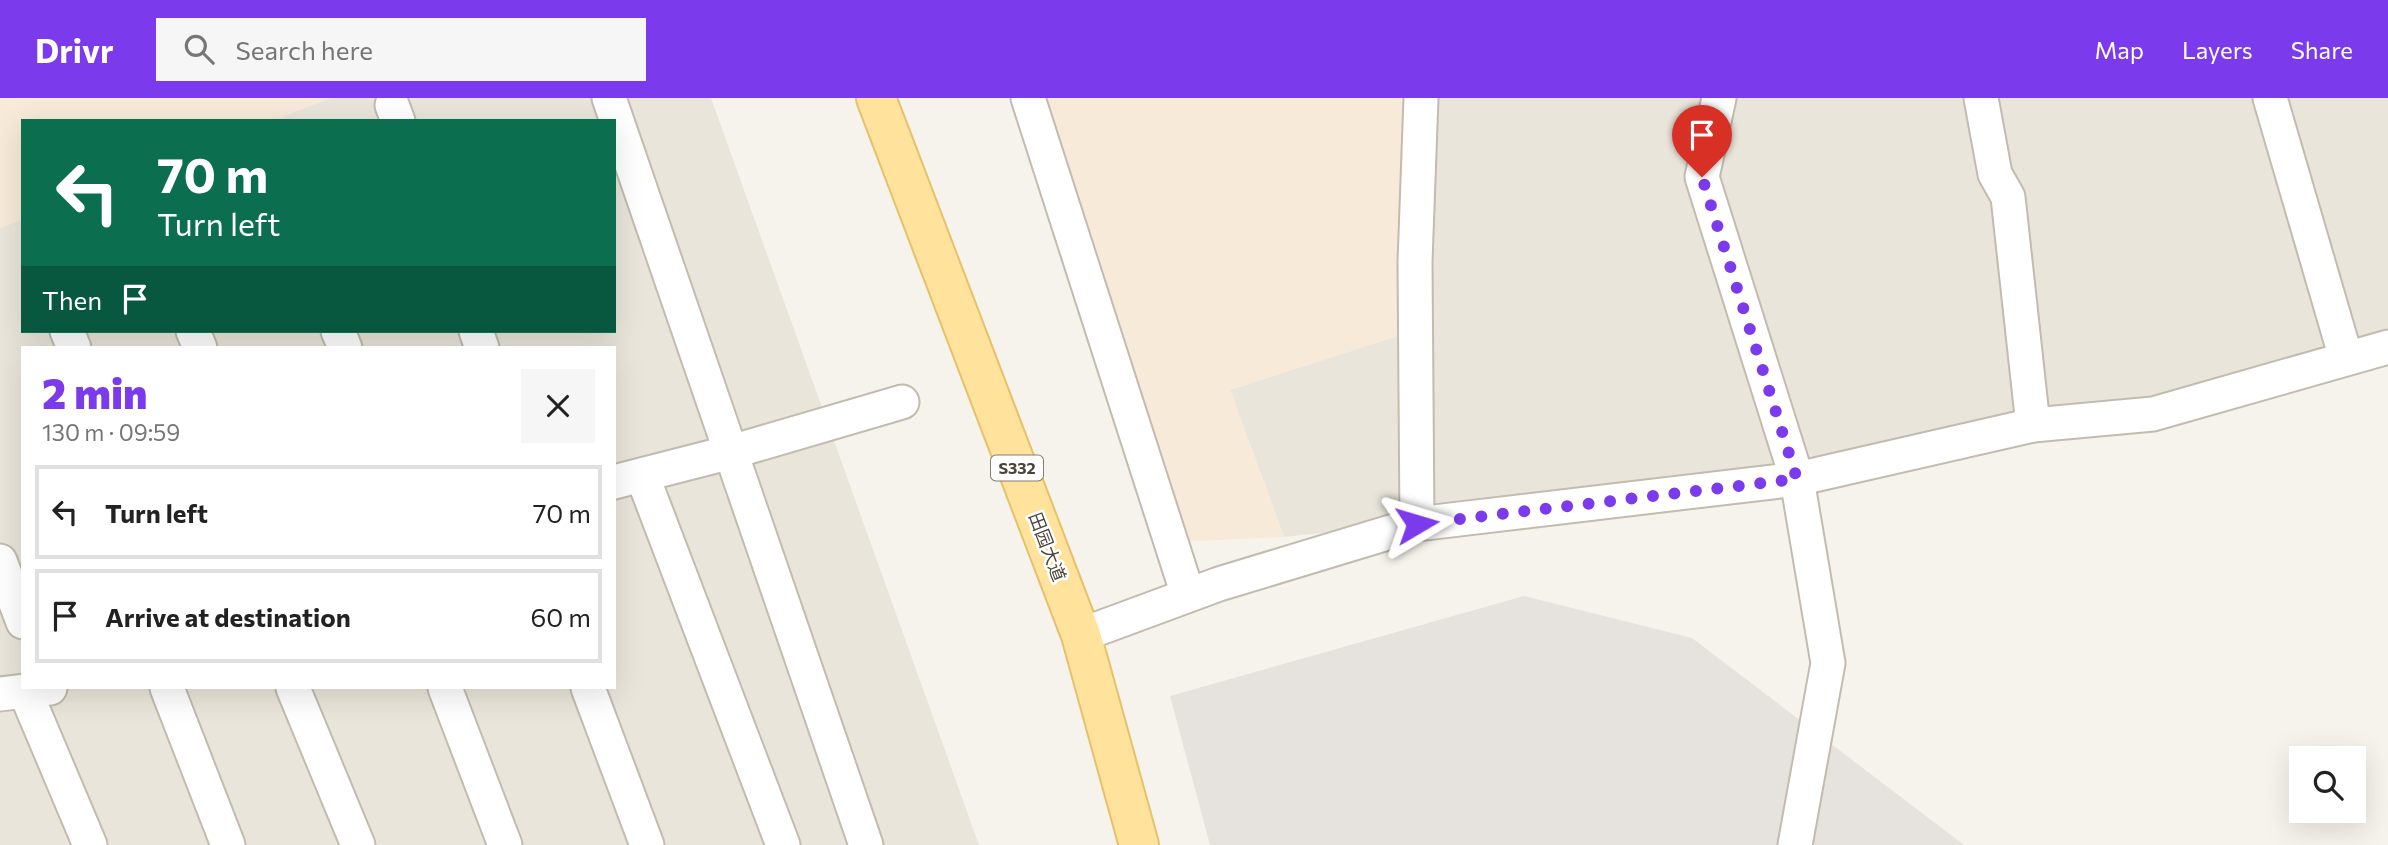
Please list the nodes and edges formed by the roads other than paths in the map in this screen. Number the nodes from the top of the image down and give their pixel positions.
1 (609, 98) edge
2 (876, 98) edge
3 (1028, 98) edge
4 (1420, 98) edge
5 (1719, 98) edge
6 (1981, 98) edge
7 (2270, 98) edge
8 (2388, 347) edge
9 (2346, 358) junction
10 (902, 402) dead end
11 (2033, 425) junction
12 (731, 452) junction
13 (628, 478) edge
14 (1797, 479) junction
15 (1417, 524) junction
16 (0, 561) edge
17 (1188, 595) junction
18 (21, 617) edge
19 (1081, 635) junction
20 (167, 689) edge
21 (293, 689) edge
22 (445, 689) edge
23 (588, 689) edge
24 (34, 690) edge
25 (90, 845) edge
26 (228, 845) edge
27 (358, 845) edge
28 (505, 845) edge
29 (647, 845) edge
30 (783, 845) edge
31 (866, 845) edge
32 (1139, 845) edge
33 (1795, 845) edge

1 - 12 street
2 - 19 main road, 田园大道 / S332
3 - 17 street
4 - 15 street
5 - 14 street
6 - 11 street
7 - 9 street
8 - 9 street
9 - 11 street
10 - 12 street
11 - 14 street
12 - 13 street
12 - 31 street
13 - 30 street
14 - 15 street
14 - 33 street
15 - 17 street
16 - 18 street
17 - 19 street
19 - 32 main road, 田园大道 / S332
20 - 26 street
21 - 27 street
22 - 28 street
23 - 29 street
24 - 25 street

